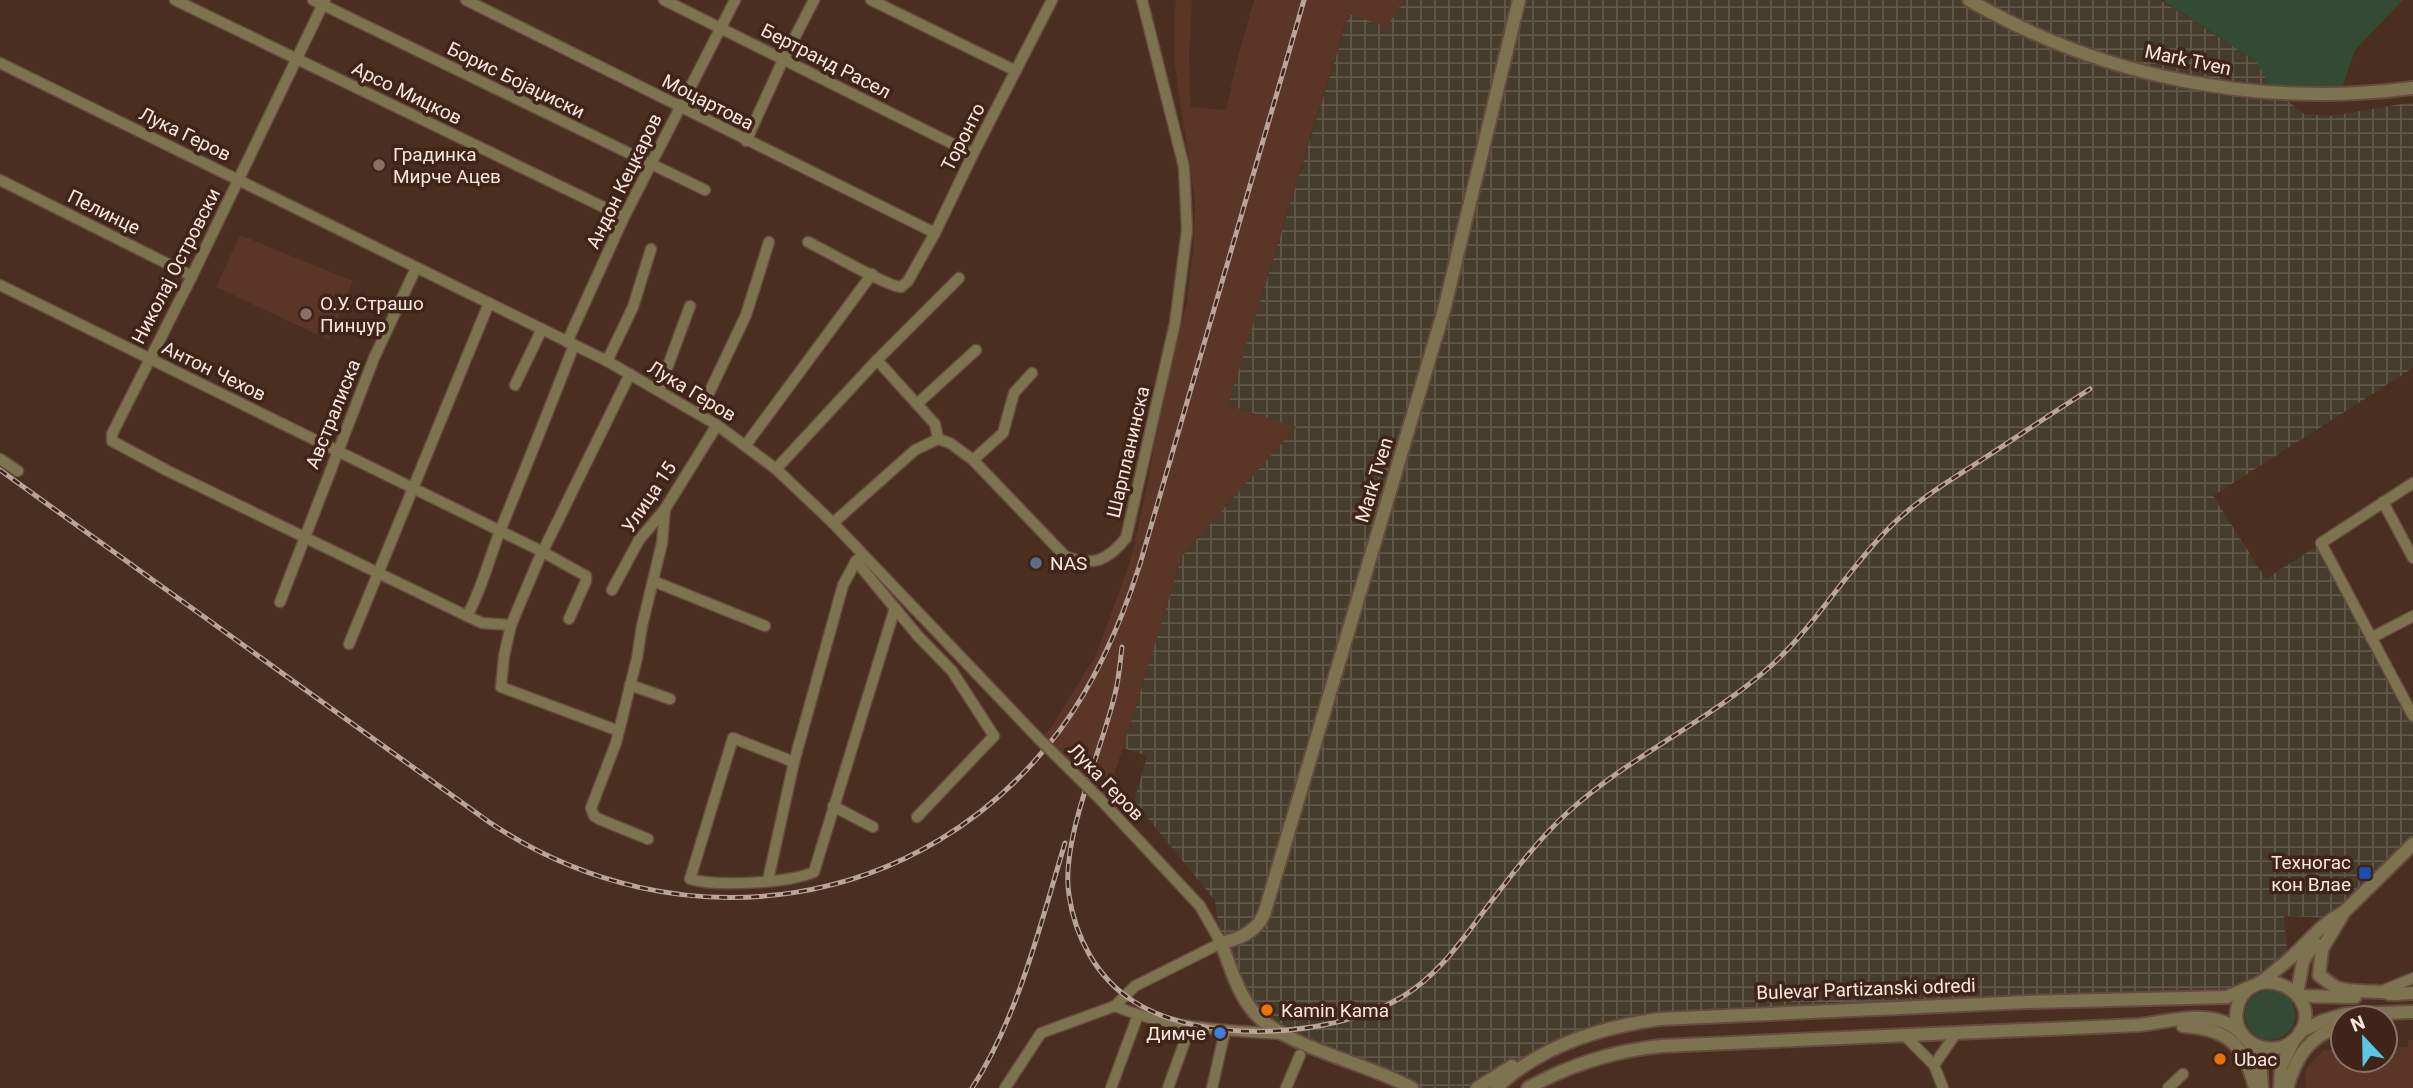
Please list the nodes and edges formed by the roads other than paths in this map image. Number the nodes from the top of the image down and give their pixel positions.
1 (175, 0) edge
2 (466, 0) edge
3 (664, 0) edge
4 (736, 0) edge
5 (814, 0) edge
6 (871, 0) edge
7 (1052, 0) edge
8 (1142, 0) edge
9 (1519, 0) edge
10 (1969, 0) edge
11 (321, 2) edge
12 (721, 28) junction
13 (297, 60) junction
14 (783, 60) junction
15 (0, 63) edge
16 (1016, 71) junction
17 (2413, 88) edge
18 (680, 107) junction
19 (746, 141) junction
20 (973, 153) junction
21 (651, 165) junction
22 (0, 180) edge
23 (239, 180) junction
24 (705, 190) dead end
25 (624, 217) junction
26 (935, 233) junction
27 (769, 242) dead end
28 (808, 242) dead end
29 (651, 249) dead end
30 (415, 268) junction
31 (872, 274) junction
32 (192, 276) junction
33 (959, 278) dead end
34 (0, 285) edge
35 (489, 303) junction
36 (690, 306) dead end
37 (542, 329) junction
38 (571, 344) junction
39 (976, 350) dead end
40 (149, 358) junction
41 (877, 360) junction
42 (607, 361) junction
43 (1032, 373) dead end
44 (630, 374) junction
45 (515, 385) dead end
46 (659, 390) junction
47 (917, 404) junction
48 (699, 414) junction
49 (717, 425) junction
50 (937, 439) junction
51 (746, 446) junction
52 (337, 452) junction
53 (0, 459) edge
54 (973, 460) junction
55 (776, 469) junction
56 (18, 471) dead end
57 (2413, 482) edge
58 (413, 489) junction
59 (2383, 502) junction
60 (665, 509) junction
61 (833, 523) junction
62 (499, 532) junction
63 (304, 536) junction
64 (543, 552) junction
65 (859, 558) junction
66 (2413, 558) edge
67 (378, 574) junction
68 (653, 581) junction
69 (612, 590) dead end
70 (280, 603) dead end
71 (895, 608) junction
72 (467, 616) junction
73 (2413, 616) edge
74 (569, 619) dead end
75 (511, 625) junction
76 (765, 626) dead end
77 (2371, 638) junction
78 (349, 644) dead end
79 (629, 685) junction
80 (670, 699) dead end
81 (2413, 716) edge
82 (619, 731) junction
83 (794, 762) junction
84 (832, 806) junction
85 (917, 817) dead end
86 (873, 827) dead end
87 (648, 839) dead end
88 (2413, 844) edge
89 (768, 880) junction
90 (2343, 913) junction
91 (1221, 943) junction
92 (2413, 978) edge
93 (2256, 984) junction
94 (2384, 990) junction
95 (2413, 993) edge
96 (2397, 994) junction
97 (2298, 995) junction
98 (1115, 1006) junction
99 (1138, 1015) junction
100 (2329, 1019) edge
101 (2158, 1023) junction
102 (1190, 1027) junction
103 (1225, 1031) junction
104 (2329, 1031) edge
105 (1957, 1032) junction
106 (1284, 1034) junction
107 (1904, 1035) junction
108 (2297, 1036) junction
109 (2246, 1038) junction
110 (1300, 1055) dead end
111 (1532, 1060) junction
112 (1934, 1065) junction
113 (2183, 1074) dead end
114 (1388, 1076) junction
115 (1004, 1088) edge
116 (1111, 1088) edge
117 (1168, 1088) edge
118 (1212, 1088) edge
119 (1286, 1088) edge
120 (1404, 1088) edge
121 (1412, 1088) edge
122 (1477, 1088) edge
123 (1496, 1088) edge
124 (1528, 1088) edge
125 (1943, 1088) edge
126 (2168, 1088) edge
127 (2255, 1088) edge
128 (2262, 1088) edge
129 (2280, 1088) edge
130 (2287, 1088) edge

1 - 13 street, Арсо Мицков
2 - 18 street, Моцартова
3 - 12 street, Бертранд Расел
4 - 12 street, Андон Кецкаров
5 - 14 street
6 - 16 street
7 - 16 street, Торонто
8 - 54 street, Шарпланинска
9 - 91 street, Mark Tven
10 - 17 street, Mark Tven
11 - 13 street, Николај Островски
11 - 21 street, Борис Бојаџиски
12 - 14 street, Бертранд Расел
12 - 18 street, Андон Кецкаров
13 - 23 street, Николај Островски
13 - 25 street, Арсо Мицков
14 - 19 street
14 - 20 street, Бертранд Расел
15 - 23 street, Лука Геров
16 - 20 street, Торонто
18 - 19 street, Моцартова
18 - 21 street, Андон Кецкаров
19 - 26 street, Моцартова
20 - 26 street, Торонто
21 - 24 street, Борис Бојаџиски
21 - 25 street, Андон Кецкаров
22 - 32 street, Пелинце
23 - 30 street, Лука Геров
23 - 32 street, Николај Островски
25 - 38 street, Андон Кецкаров
26 - 31 street, Торонто
27 - 48 street
28 - 31 street
29 - 42 street
30 - 35 street, Лука Геров
30 - 52 street, Австралиска
31 - 51 street
32 - 40 street, Николај Островски
33 - 41 street
34 - 40 street, Антон Чехов
35 - 37 street, Лука Геров
35 - 58 street
36 - 46 street
37 - 38 street, Лука Геров
37 - 45 street
38 - 42 street, Лука Геров
38 - 62 street, Андон Кецкаров
39 - 47 street
40 - 52 street, Антон Чехов
40 - 63 street, Николај Островски
41 - 47 street
41 - 55 street
42 - 44 street, Лука Геров
43 - 54 street
44 - 46 street, Лука Геров
44 - 64 street
46 - 48 street, Лука Геров
47 - 50 street
48 - 49 street, Лука Геров
49 - 51 street, Лука Геров
49 - 60 street, Улица 15
50 - 54 street, Шарпланинска
50 - 61 street
51 - 55 street, Лука Геров
52 - 58 street, Антон Чехов
52 - 63 street, Австралиска
53 - 56 street
55 - 61 street, Лука Геров
57 - 59 street
58 - 62 street, Антон Чехов
58 - 67 street
59 - 66 street
59 - 77 street
60 - 68 street
60 - 69 street, Улица 15
61 - 65 street, Лука Геров
62 - 64 street, Антон Чехов
62 - 72 street, Андон Кецкаров
63 - 67 street
63 - 70 street, Австралиска
64 - 74 street, Антон Чехов
64 - 75 street
65 - 71 street
65 - 83 street
65 - 91 street, Лука Геров, bridge
67 - 72 street
67 - 78 street
68 - 76 street
68 - 79 street
71 - 84 street
71 - 85 street
72 - 75 street
73 - 77 street
75 - 82 street
77 - 81 street
79 - 80 street
79 - 82 street
82 - 87 street
83 - 89 street
83 - 89 street
84 - 86 street
84 - 89 street
88 - 90 street
90 - 93 street
90 - 94 street
90 - 97 street
91 - 98 street
91 - 106 street
92 - 94 street
93 - 97 street
93 - 109 street
93 - 111 street, Bulevar Partizanski odredi
94 - 96 street
95 - 96 street
96 - 97 street
97 - 108 street
98 - 99 street
98 - 115 street
99 - 102 street
99 - 116 street
100 - 108 street
101 - 105 street
101 - 109 street
101 - 127 street
102 - 103 street
102 - 117 street
103 - 106 street
103 - 118 street
104 - 130 street
105 - 107 street
105 - 112 street
106 - 114 street
107 - 112 street
107 - 124 street
108 - 109 street
108 - 129 street
109 - 128 street
110 - 119 street
111 - 122 street
111 - 123 street, Bulevar Partizanski odredi
112 - 125 street
113 - 126 street
114 - 120 street
114 - 121 street

